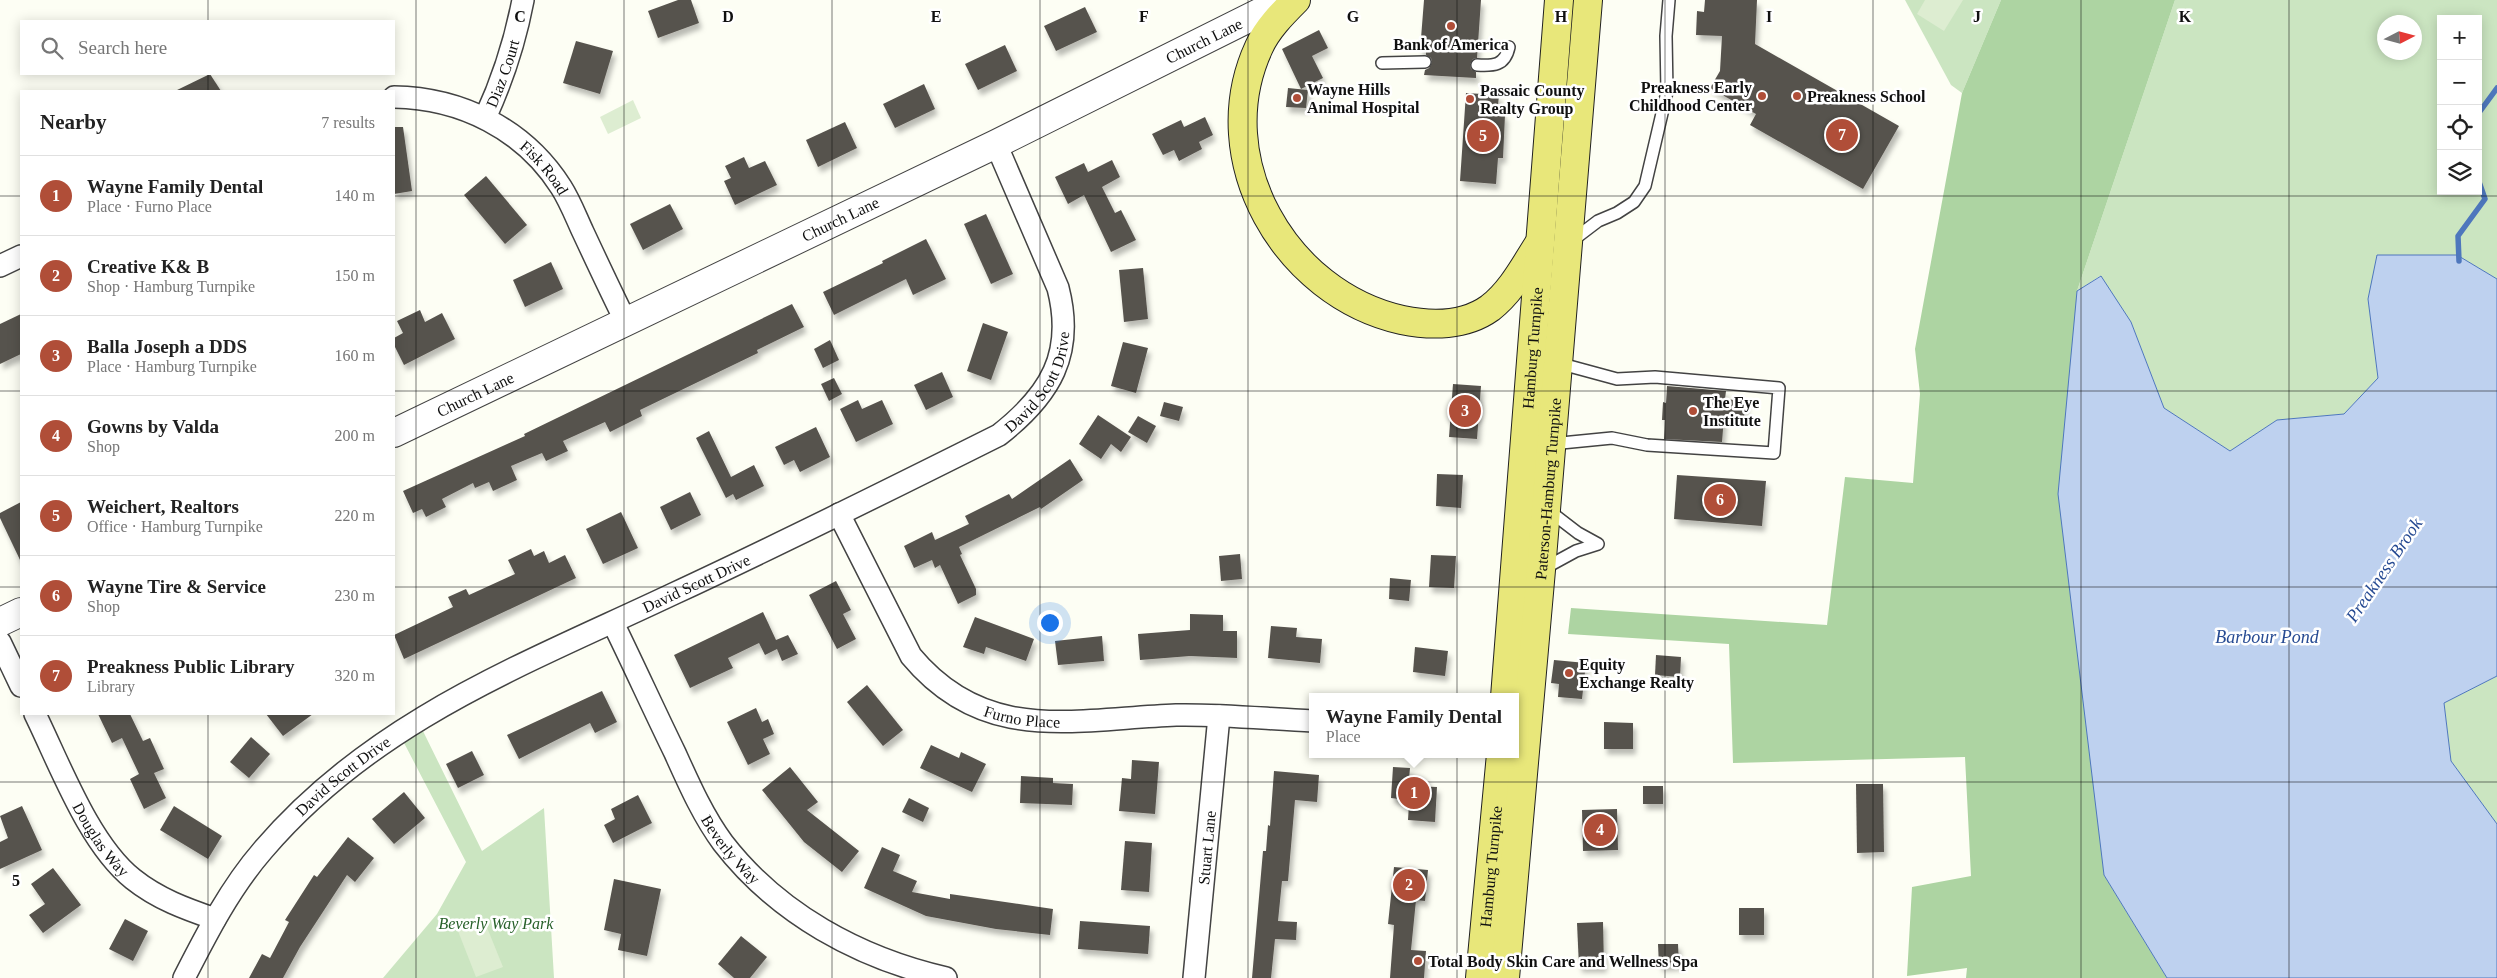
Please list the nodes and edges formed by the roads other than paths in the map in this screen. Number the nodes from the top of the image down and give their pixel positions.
1 (523, 0) edge
2 (1285, 0) edge
3 (1296, 0) edge
4 (1559, 0) edge
5 (1588, 0) edge
6 (1668, 0) edge
7 (1509, 47) dead end
8 (1425, 62) dead end
9 (1382, 63) dead end
10 (1477, 66) dead end
11 (395, 97) edge
12 (486, 118) junction
13 (996, 144) junction
14 (1540, 242) junction
15 (1569, 244) junction
16 (20, 256) edge
17 (0, 266) edge
18 (626, 322) junction
19 (1558, 363) junction
20 (395, 433) edge
21 (1551, 444) junction
22 (1546, 508) junction
23 (840, 514) junction
24 (1541, 570) junction
25 (20, 612) edge
26 (0, 622) edge
27 (613, 623) junction
28 (0, 642) edge
29 (20, 684) edge
30 (1505, 693) edge
31 (35, 715) edge
32 (1219, 716) junction
33 (1309, 721) edge
34 (1497, 758) edge
35 (216, 919) junction
36 (184, 978) edge
37 (946, 978) edge
38 (1194, 978) edge
39 (1480, 978) edge
40 (1505, 978) edge

1 - 12 street, Diaz Court
2 - 13 street, Church Lane
3 - 14 main road
4 - 14 main road, Hamburg Turnpike
5 - 15 main road, Paterson-Hamburg Turnpike
6 - 15 lane
7 - 10 lane
8 - 9 lane
11 - 12 street, Fisk Road
12 - 18 street, Fisk Road
13 - 18 street, Church Lane
13 - 23 street, David Scott Drive
14 - 30 main road, Hamburg Turnpike
15 - 19 main road, Paterson-Hamburg Turnpike
16 - 17 street
18 - 20 street, Church Lane
19 - 21 main road, Paterson-Hamburg Turnpike
19 - 21 lane
21 - 22 main road, Paterson-Hamburg Turnpike
22 - 24 main road, Paterson-Hamburg Turnpike
22 - 24 lane
23 - 27 street, David Scott Drive
23 - 32 street, Furno Place
24 - 40 main road, Paterson-Hamburg Turnpike
25 - 26 street
27 - 35 street, David Scott Drive
27 - 37 street, Beverly Way
28 - 29 street
31 - 35 street, Douglas Way
32 - 33 street, Furno Place
32 - 38 street, Stuart Lane
34 - 39 main road, Hamburg Turnpike
35 - 36 street, David Scott Drive

